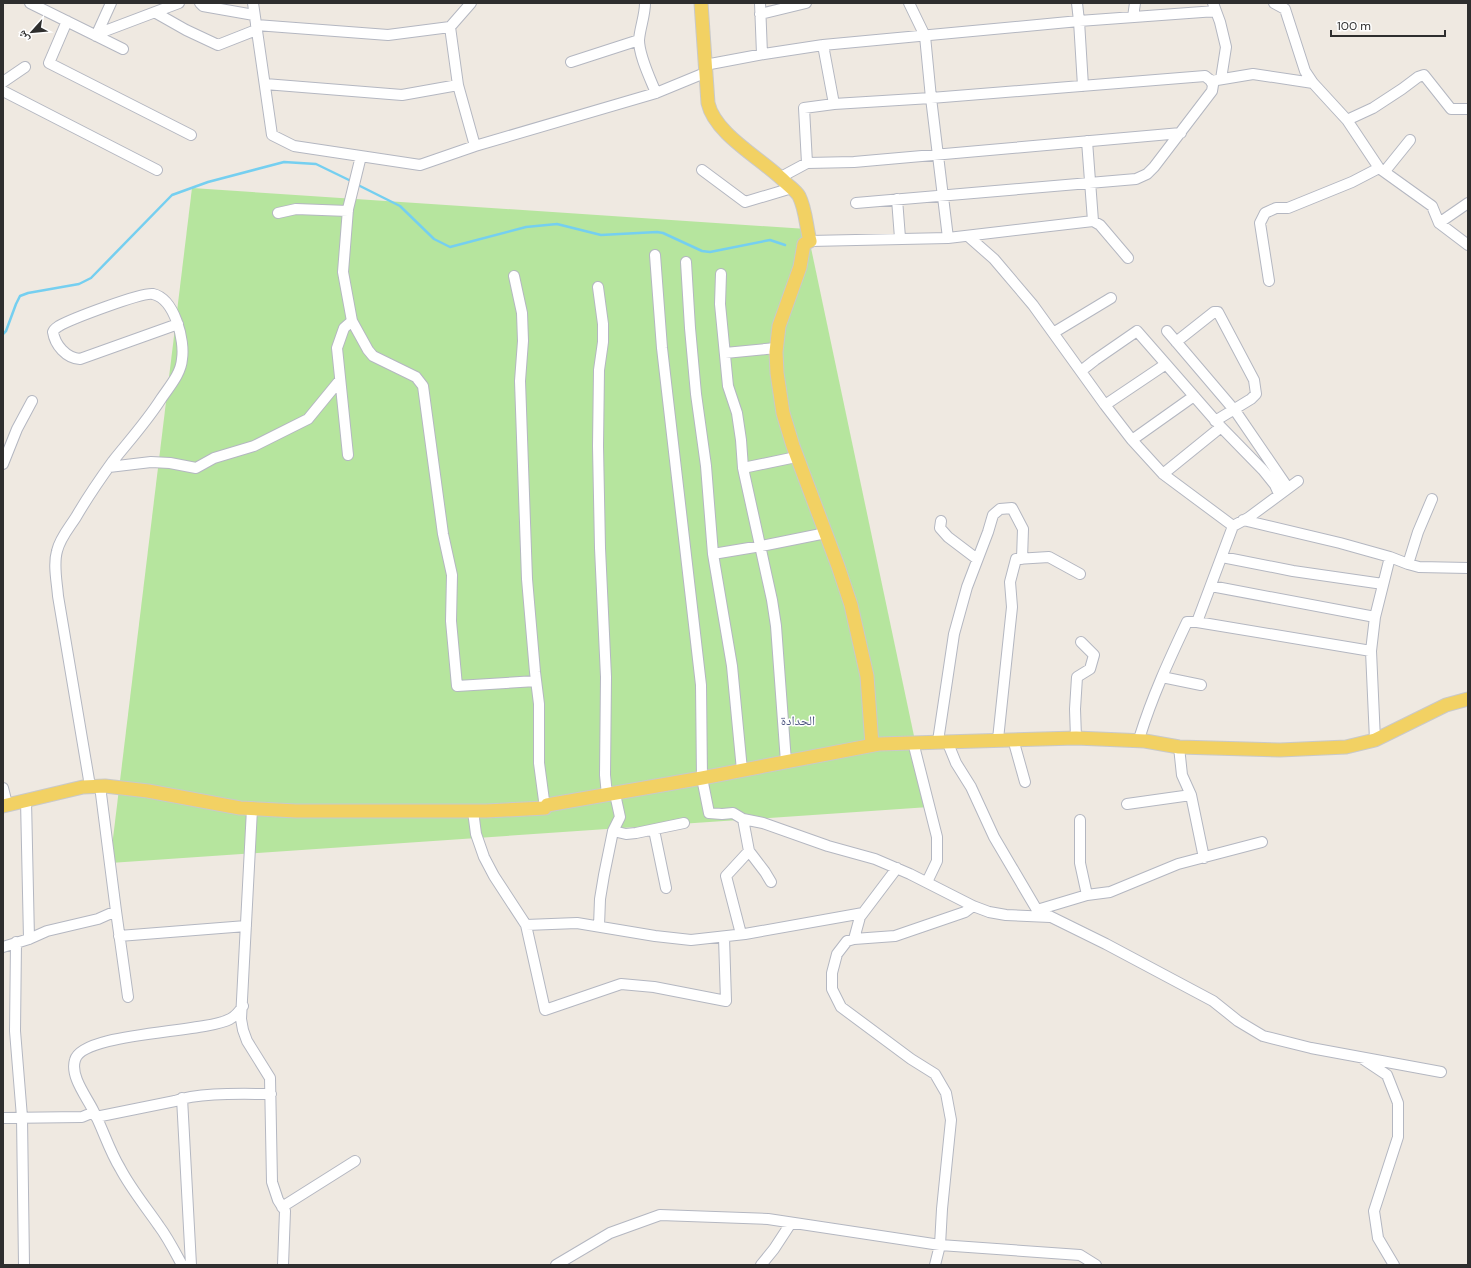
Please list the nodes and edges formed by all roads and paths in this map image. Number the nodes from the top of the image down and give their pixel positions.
1 (30, 3) edge
2 (111, 3) edge
3 (179, 3) edge
4 (200, 3) edge
5 (253, 3) edge
6 (471, 3) edge
7 (645, 3) edge
8 (701, 3) edge
9 (760, 3) edge
10 (806, 3) edge
11 (909, 3) edge
12 (1076, 3) edge
13 (1135, 3) edge
14 (1274, 3) edge
15 (1214, 7) edge
16 (156, 13) junction
17 (760, 14) junction
18 (1133, 17) junction
19 (66, 21) junction
20 (1079, 21) junction
21 (255, 23) junction
22 (450, 27) junction
23 (96, 35) junction
24 (925, 36) junction
25 (640, 40) junction
26 (823, 45) junction
27 (123, 50) dead end
28 (762, 54) junction
29 (571, 62) dead end
30 (25, 67) dead end
31 (706, 69) junction
32 (1216, 80) junction
33 (3, 82) edge
34 (1313, 83) junction
35 (264, 84) junction
36 (458, 85) junction
37 (1083, 86) junction
38 (3, 90) edge
39 (656, 93) junction
40 (931, 98) junction
41 (834, 104) junction
42 (1468, 109) edge
43 (1347, 120) junction
44 (1181, 133) junction
45 (191, 135) dead end
46 (1410, 140) dead end
47 (1087, 141) junction
48 (475, 146) junction
49 (937, 155) junction
50 (360, 156) junction
51 (807, 163) junction
52 (1382, 169) junction
53 (157, 170) dead end
54 (702, 170) dead end
55 (781, 177) junction
56 (1090, 183) junction
57 (792, 188) junction
58 (942, 195) junction
59 (897, 199) junction
60 (856, 203) dead end
61 (1468, 203) edge
62 (348, 211) junction
63 (278, 213) dead end
64 (1093, 221) junction
65 (1439, 223) junction
66 (969, 236) junction
67 (900, 238) junction
68 (948, 238) junction
69 (810, 241) junction
70 (1468, 245) edge
71 (654, 255) dead end
72 (1128, 258) dead end
73 (686, 262) dead end
74 (722, 274) dead end
75 (514, 276) dead end
76 (1269, 282) dead end
77 (598, 287) dead end
78 (1110, 298) dead end
79 (352, 321) junction
80 (178, 324) junction
81 (1167, 331) dead end
82 (1053, 333) junction
83 (1176, 342) junction
84 (776, 348) junction
85 (726, 353) junction
86 (1166, 364) junction
87 (1081, 371) junction
88 (340, 380) junction
89 (1194, 396) junction
90 (32, 401) dead end
91 (1105, 405) junction
92 (1234, 410) junction
93 (1218, 424) junction
94 (1132, 440) junction
95 (348, 455) dead end
96 (796, 457) junction
97 (3, 464) edge
98 (109, 467) junction
99 (743, 468) junction
100 (1163, 474) junction
101 (1298, 481) dead end
102 (1288, 488) junction
103 (1279, 494) junction
104 (1432, 499) dead end
105 (1243, 520) junction
106 (941, 521) dead end
107 (1233, 526) junction
108 (826, 533) junction
109 (761, 546) junction
110 (713, 554) junction
111 (1222, 557) junction
112 (1390, 557) junction
113 (977, 559) junction
114 (1022, 559) junction
115 (1408, 564) junction
116 (1468, 568) edge
117 (1080, 574) dead end
118 (1383, 584) junction
119 (1212, 586) junction
120 (1375, 617) junction
121 (1198, 622) junction
122 (1081, 642) dead end
123 (1371, 651) junction
124 (1162, 677) junction
125 (536, 681) junction
126 (1201, 685) dead end
127 (1468, 699) edge
128 (1076, 738) junction
129 (998, 739) junction
130 (1013, 739) junction
131 (1375, 740) junction
132 (942, 741) junction
133 (1145, 741) junction
134 (913, 742) junction
135 (872, 745) junction
136 (1179, 747) junction
137 (786, 762) junction
138 (742, 770) junction
139 (702, 778) junction
140 (1025, 782) dead end
141 (95, 786) junction
142 (3, 788) edge
143 (611, 794) junction
144 (1191, 795) junction
145 (26, 800) junction
146 (1126, 804) dead end
147 (5, 805) edge
148 (545, 808) junction
149 (252, 809) junction
150 (473, 811) junction
151 (743, 819) junction
152 (1080, 820) dead end
153 (684, 823) dead end
154 (654, 830) junction
155 (614, 831) junction
156 (1262, 842) dead end
157 (748, 852) junction
158 (1204, 858) junction
159 (897, 868) junction
160 (771, 882) dead end
161 (928, 882) junction
162 (666, 888) dead end
163 (1087, 896) junction
164 (973, 906) junction
165 (1037, 910) junction
166 (116, 911) junction
167 (863, 913) junction
168 (1050, 917) junction
169 (526, 925) junction
170 (246, 926) junction
171 (598, 926) junction
172 (741, 934) junction
173 (119, 936) junction
174 (724, 937) junction
175 (29, 939) junction
176 (854, 939) junction
177 (16, 942) junction
178 (3, 947) edge
179 (128, 997) dead end
180 (243, 1006) junction
181 (1359, 1057) junction
182 (1442, 1072) dead end
183 (271, 1094) junction
184 (182, 1098) junction
185 (95, 1114) junction
186 (22, 1117) junction
187 (3, 1118) edge
188 (355, 1160) dead end
189 (282, 1207) junction
190 (791, 1223) junction
191 (940, 1245) junction
192 (24, 1265) edge
193 (182, 1265) edge
194 (191, 1265) edge
195 (283, 1265) edge
196 (556, 1265) edge
197 (761, 1265) edge
198 (935, 1265) edge
199 (1096, 1265) edge
200 (1394, 1265) edge

1 - 19 street
2 - 23 street
3 - 16 street
4 - 21 street
5 - 21 street
6 - 22 street
7 - 25 street
8 - 31 main road
9 - 17 street
10 - 17 street
11 - 24 street
12 - 20 street
13 - 18 street
14 - 34 street
15 - 18 street
15 - 32 street
16 - 21 street
16 - 23 street
17 - 28 street
18 - 20 street
19 - 23 street
19 - 45 street
20 - 24 street
20 - 37 street
21 - 22 street
21 - 35 street
22 - 36 street
23 - 27 street
24 - 26 street
24 - 40 street
25 - 29 street
25 - 39 street
26 - 28 street
26 - 41 street
28 - 31 street
30 - 33 street
31 - 39 street
31 - 55 main road
32 - 34 street
32 - 37 street
32 - 44 street
34 - 43 street
35 - 36 street
35 - 50 street
36 - 48 street
37 - 40 street
38 - 53 street
39 - 48 street
40 - 41 street
40 - 49 street
41 - 51 street
42 - 43 street
43 - 52 street
44 - 47 street
44 - 56 street
46 - 52 street
47 - 49 street
47 - 56 street
48 - 50 street
49 - 51 street
49 - 58 street
50 - 62 street
51 - 55 street
52 - 65 street
52 - 76 street
54 - 57 street
55 - 57 main road
56 - 58 street
56 - 64 street
57 - 69 main road
58 - 59 street
58 - 68 street
59 - 60 street
59 - 67 street
61 - 65 street
62 - 63 street
62 - 79 street
64 - 66 street
64 - 72 street
65 - 70 street
66 - 68 street
66 - 82 street
67 - 68 street
67 - 69 street
69 - 84 main road
71 - 139 street
73 - 110 street
74 - 85 street
75 - 125 street
77 - 143 street
78 - 82 street
79 - 88 street
79 - 125 street
80 - 80 street
80 - 98 street
81 - 83 street
82 - 87 street
83 - 92 street
83 - 92 street
84 - 85 street
84 - 96 main road
85 - 99 street
86 - 87 street
86 - 89 street
86 - 91 street
87 - 91 street
88 - 95 street
88 - 98 street
89 - 93 street
89 - 94 street
90 - 97 street
91 - 94 street
92 - 93 street
92 - 102 street
93 - 100 street
93 - 103 street
94 - 100 street
96 - 99 street
96 - 108 main road
98 - 141 street
99 - 109 street
100 - 107 street
101 - 102 street
102 - 103 street
103 - 105 street
104 - 115 street
105 - 107 street
105 - 112 street
106 - 113 street
107 - 111 street
108 - 109 street
108 - 135 main road
109 - 110 street
109 - 137 street
110 - 138 street
111 - 118 street
111 - 119 street
112 - 115 street
112 - 118 street
113 - 114 street
113 - 132 street
114 - 117 street
114 - 129 street
115 - 116 street
118 - 120 street
119 - 120 street
119 - 121 street
120 - 123 street
121 - 123 street
121 - 124 street
122 - 128 street
123 - 131 street
124 - 126 street
124 - 133 street
125 - 148 street
127 - 131 main road
128 - 130 main road
128 - 133 main road
129 - 130 main road
129 - 132 main road
130 - 140 street
131 - 136 main road
132 - 134 main road
132 - 165 street
133 - 136 main road
134 - 135 main road
134 - 161 street
135 - 137 main road
136 - 144 street
137 - 138 main road
138 - 139 main road
139 - 143 main road
139 - 151 street
141 - 145 main road
141 - 149 main road
141 - 166 street
142 - 147 street
143 - 148 main road
143 - 155 street
144 - 146 street
144 - 158 street
145 - 147 main road
145 - 175 street
148 - 150 main road
149 - 150 main road
149 - 170 street
150 - 169 street
151 - 157 street
151 - 159 street
152 - 163 street
153 - 154 street
154 - 155 street
154 - 162 street
155 - 171 street
156 - 158 street
157 - 160 street
157 - 172 street
158 - 163 street
159 - 161 street
159 - 167 street
161 - 164 street
163 - 165 street
164 - 168 street
164 - 176 street
165 - 168 street
166 - 173 street
166 - 175 street
167 - 172 street
167 - 176 street
168 - 181 street
169 - 171 street
169 - 174 street
170 - 173 street
170 - 180 street
171 - 174 street
172 - 174 street
173 - 179 street
175 - 177 street
176 - 191 street
177 - 178 street
177 - 186 street
180 - 183 street
180 - 185 street
181 - 182 street
181 - 200 street
183 - 184 street
183 - 189 street
184 - 185 street
184 - 194 street
185 - 186 street
185 - 193 street
186 - 187 street
186 - 192 street
188 - 189 street
189 - 195 street
190 - 191 street
190 - 196 street
190 - 197 street
191 - 198 street
191 - 199 street

